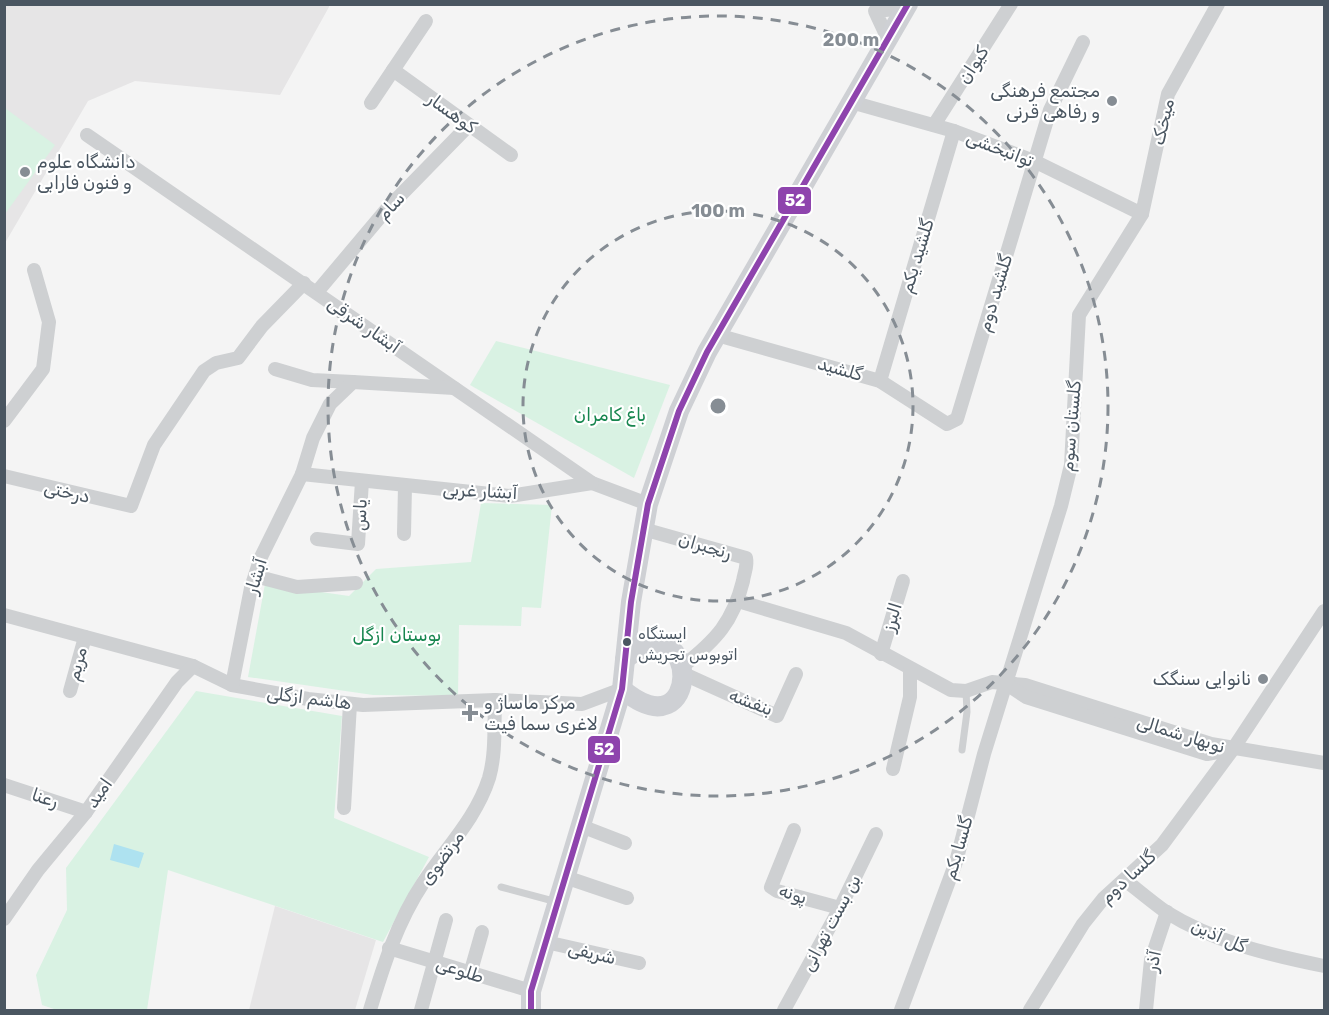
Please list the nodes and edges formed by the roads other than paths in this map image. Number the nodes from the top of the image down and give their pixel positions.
1 (861, 4) edge
2 (1011, 4) edge
3 (1218, 4) edge
4 (907, 6) edge
5 (875, 10) junction
6 (426, 21) dead end
7 (888, 39) junction
8 (1083, 42) dead end
9 (393, 70) junction
10 (851, 102) junction
11 (371, 103) dead end
12 (469, 125) junction
13 (934, 125) junction
14 (954, 131) junction
15 (87, 135) dead end
16 (511, 155) dead end
17 (1034, 161) junction
18 (1142, 214) junction
19 (34, 270) dead end
20 (304, 283) junction
21 (317, 292) junction
22 (717, 335) junction
23 (275, 369) dead end
24 (880, 381) junction
25 (353, 382) junction
26 (456, 388) junction
27 (4, 421) edge
28 (953, 423) joint
29 (302, 474) junction
30 (4, 476) edge
31 (362, 481) junction
32 (592, 483) junction
33 (405, 486) junction
34 (648, 504) junction
35 (643, 529) junction
36 (404, 534) dead end
37 (316, 540) dead end
38 (255, 576) junction
39 (903, 581) dead end
40 (356, 583) dead end
41 (738, 601) junction
42 (1324, 611) edge
43 (4, 615) edge
44 (85, 637) junction
45 (881, 654) junction
46 (625, 659) junction
47 (192, 666) junction
48 (683, 670) junction
49 (910, 670) junction
50 (796, 674) dead end
51 (1007, 684) junction
52 (232, 685) junction
53 (622, 689) junction
54 (70, 691) dead end
55 (966, 691) junction
56 (495, 700) junction
57 (350, 704) junction
58 (962, 750) dead end
59 (1233, 750) junction
60 (1324, 763) edge
61 (893, 769) dead end
62 (4, 784) edge
63 (345, 808) dead end
64 (86, 812) junction
65 (581, 826) junction
66 (794, 830) dead end
67 (876, 834) dead end
68 (625, 843) dead end
69 (565, 877) junction
70 (1125, 880) junction
71 (501, 887) dead end
72 (627, 898) dead end
73 (558, 903) junction
74 (840, 908) junction
75 (1167, 912) junction
76 (4, 919) edge
77 (446, 920) dead end
78 (482, 932) dead end
79 (546, 942) junction
80 (389, 948) junction
81 (434, 962) junction
82 (639, 963) dead end
83 (1324, 966) edge
84 (470, 974) junction
85 (531, 1001) edge
86 (369, 1011) edge
87 (421, 1011) edge
88 (784, 1011) edge
89 (901, 1011) edge
90 (1030, 1011) edge
91 (1146, 1011) edge

1 - 5 street
2 - 13 street, کیوان
3 - 18 street, میخک
4 - 5 street
4 - 7 main road
5 - 7 street
6 - 9 street
7 - 10 main road
8 - 17 street, گلشيد دوم
9 - 11 street
9 - 12 street, کوهسار
10 - 13 street, توانبخشی
10 - 22 main road
12 - 16 street, کوهسار
12 - 21 street, سام
13 - 14 street, توانبخشی
14 - 17 street, توانبخشی
14 - 24 street, گلشيد يكم
15 - 20 street, آبشار شرقی
17 - 18 street, توانبخشی
17 - 28 street, گلشيد دوم
18 - 51 street, گلستان سوم
19 - 27 street
20 - 21 street, آبشار شرقی
20 - 30 street, درختی
21 - 26 street, آبشار شرقی
22 - 24 street, گلشید
22 - 34 main road
23 - 25 street
24 - 28 street, گلشید
25 - 26 street
25 - 29 street, آبشار
26 - 32 street, آبشار شرقی
29 - 31 street
29 - 38 street, آبشار
31 - 33 street, آبشار غربی
31 - 37 street, یاس
32 - 33 street, آبشار غربی
32 - 34 street, آبشار شرقی
33 - 36 street
34 - 35 main road
35 - 41 street, رنجبران
35 - 46 main road
38 - 40 street
38 - 52 street, آبشار
39 - 45 street, البرز
41 - 45 street
41 - 48 street, رنجبران
42 - 59 street, گلسا دوم
43 - 44 street, هاشم ازگلی
44 - 47 street, هاشم ازگلی
44 - 54 street, مریم
45 - 49 street
46 - 48 main road
46 - 53 main road
47 - 52 street, هاشم ازگلی
47 - 64 street, امید
48 - 50 street, بنفشه
48 - 53 main road
49 - 55 street
49 - 61 street
51 - 55 street, نوبهار شمالی
51 - 59 street, نوبهار شمالی
51 - 89 street, گلسا يكم
52 - 57 street, هاشم ازگلی
53 - 56 street, هاشم ازگلی
53 - 65 main road
55 - 58 lane
56 - 57 street, هاشم ازگلی
56 - 80 street, مرتضوی
57 - 63 street
59 - 60 street, نوبهار شمالی
59 - 70 street, گلسا دوم
62 - 64 street, رعنا
64 - 76 street, امید
65 - 68 street
65 - 69 main road
66 - 74 street, پونه
67 - 74 street, بن بست تهرانی
69 - 72 street
69 - 73 main road
70 - 75 street, گل آذین
70 - 90 street, گلسا دوم
71 - 73 lane
73 - 79 main road
74 - 88 street, بن بست تهرانی
75 - 83 street, گل آذین
75 - 91 street, آذر
77 - 81 street
78 - 84 street
79 - 82 street, شریفی
79 - 85 main road
80 - 81 street, طلوعی
80 - 86 street, مرتضوی
81 - 84 street, طلوعی
81 - 87 street
84 - 85 street, طلوعی

